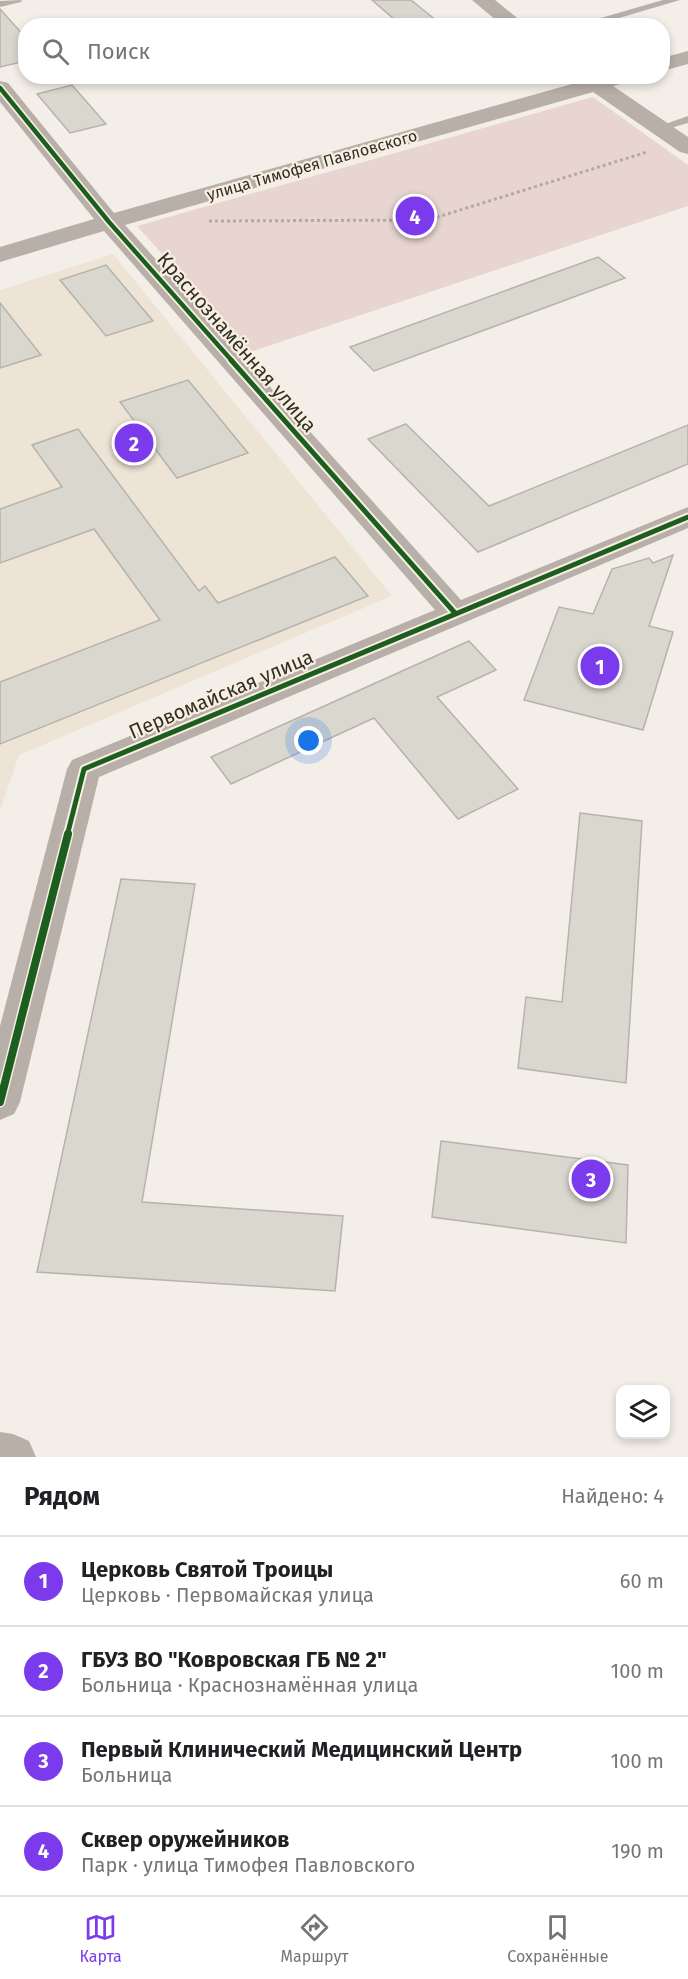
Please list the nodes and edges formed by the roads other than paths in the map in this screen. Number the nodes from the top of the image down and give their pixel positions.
1 (17, 0) edge
2 (482, 0) edge
3 (675, 0) edge
4 (0, 4) edge
5 (506, 18) edge
6 (608, 18) edge
7 (688, 57) edge
8 (670, 63) edge
9 (581, 84) edge
10 (595, 84) edge
11 (0, 88) edge
12 (688, 119) edge
13 (660, 128) junction
14 (684, 145) edge
15 (109, 222) junction
16 (0, 255) edge
17 (688, 517) edge
18 (455, 613) junction
19 (0, 1102) edge
20 (0, 1455) edge
21 (13, 1457) edge

1 - 4 lane
2 - 5 street
3 - 6 lane
7 - 8 street
9 - 15 street, улица Тимофея Павловского
10 - 13 street
11 - 15 street, Краснознамённая улица
12 - 13 lane
13 - 14 street
15 - 16 street, улица Тимофея Павловского
15 - 18 street, Краснознамённая улица
17 - 18 street, Первомайская улица
18 - 19 street, Первомайская улица
20 - 21 street

